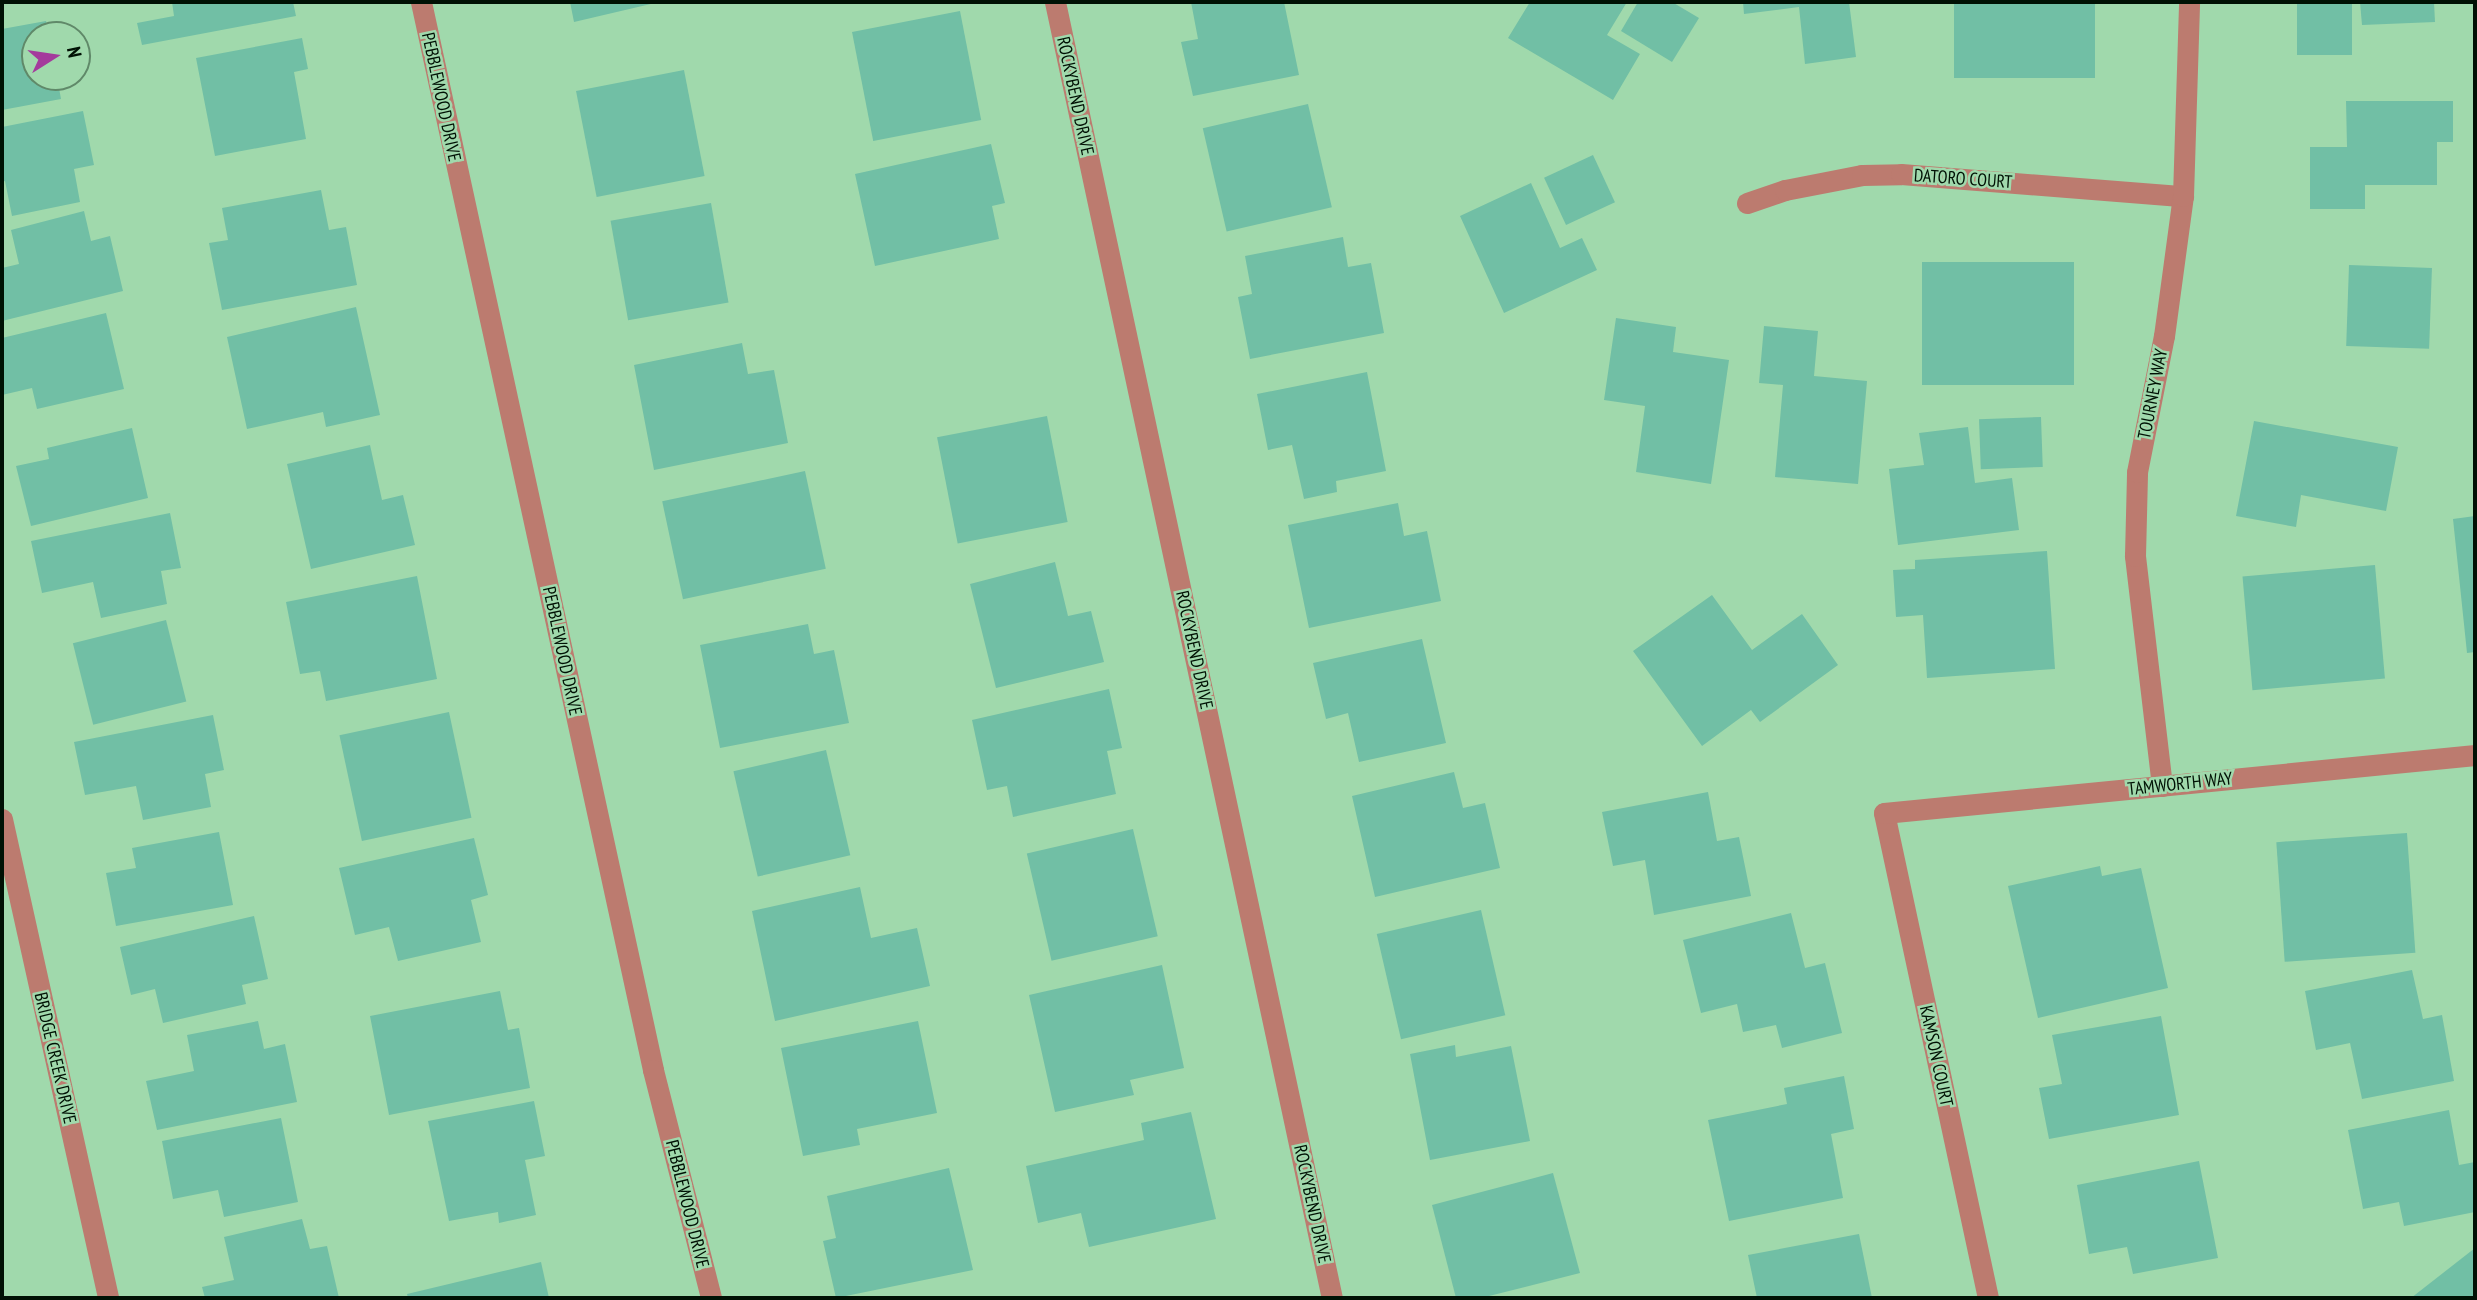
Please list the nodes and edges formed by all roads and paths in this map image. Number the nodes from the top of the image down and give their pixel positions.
1 (421, 2) edge
2 (1055, 2) edge
3 (2189, 2) edge
4 (2183, 196) junction
5 (1747, 204) dead end
6 (2475, 755) edge
7 (2162, 786) junction
8 (1884, 813) joint
9 (2, 819) edge
10 (108, 1298) edge
11 (711, 1298) edge
12 (1332, 1298) edge
13 (1988, 1298) edge

1 - 11 street, PEBBLEWOOD DRIVE
2 - 12 street, ROCKYBEND DRIVE
3 - 4 street, TOURNEY WAY
4 - 5 street, DATORO COURT
4 - 7 street, TOURNEY WAY
6 - 7 street, TAMWORTH WAY
7 - 8 street, TAMWORTH WAY
8 - 13 street, KAMSON COURT
9 - 10 street, BRIDGE CREEK DRIVE

